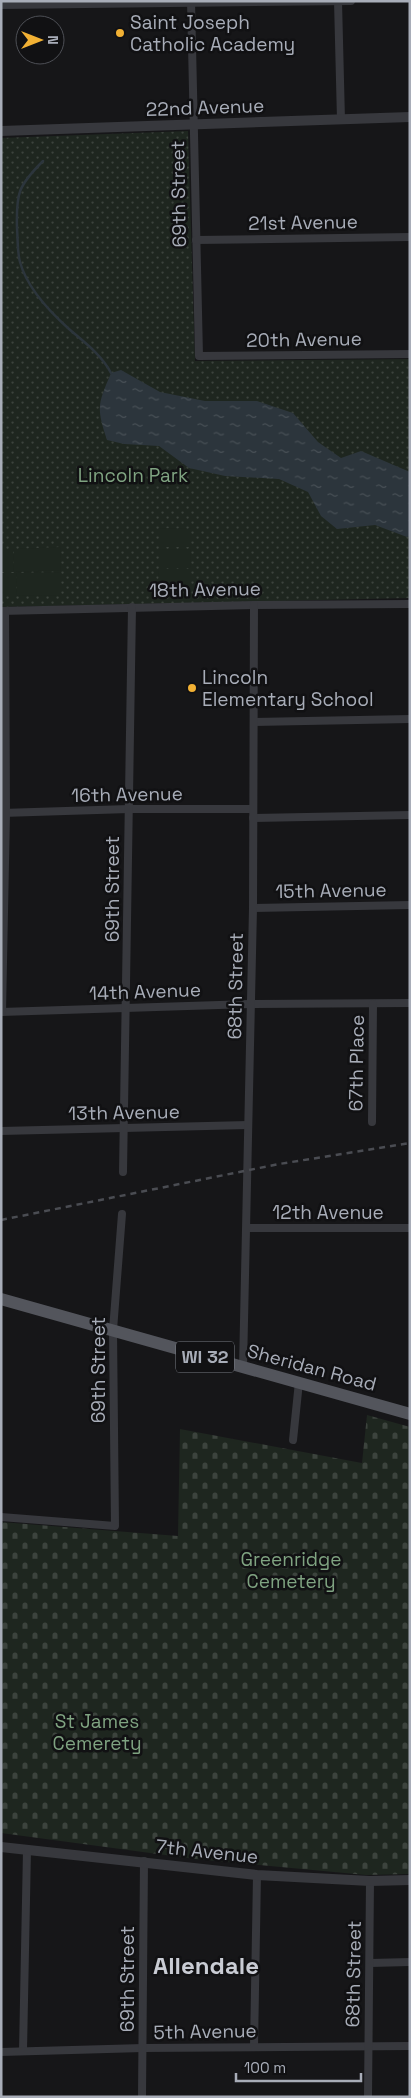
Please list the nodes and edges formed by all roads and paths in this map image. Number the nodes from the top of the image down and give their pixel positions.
1 (338, 1) edge
2 (351, 1) edge
3 (191, 2) edge
4 (1, 4) edge
5 (410, 117) edge
6 (341, 120) junction
7 (193, 126) junction
8 (1, 130) edge
9 (410, 238) edge
10 (196, 240) junction
11 (410, 354) edge
12 (199, 356) joint
13 (254, 604) junction
14 (410, 604) edge
15 (132, 607) junction
16 (3, 611) edge
17 (410, 719) edge
18 (254, 722) junction
19 (129, 809) junction
20 (253, 809) junction
21 (4, 813) edge
22 (410, 815) edge
23 (253, 818) junction
24 (410, 905) edge
25 (253, 908) junction
26 (410, 1003) edge
27 (250, 1004) junction
28 (373, 1004) junction
29 (127, 1007) junction
30 (2, 1012) edge
31 (372, 1122) dead end
32 (248, 1125) junction
33 (124, 1129) junction
34 (1, 1131) edge
35 (123, 1172) dead end
36 (122, 1214) dead end
37 (247, 1228) junction
38 (410, 1228) edge
39 (1, 1299) edge
40 (113, 1330) junction
41 (243, 1367) junction
42 (299, 1382) junction
43 (410, 1414) edge
44 (293, 1440) dead end
45 (1, 1517) edge
46 (1, 1847) edge
47 (27, 1850) junction
48 (144, 1861) junction
49 (257, 1875) junction
50 (410, 1880) edge
51 (370, 1881) junction
52 (410, 1962) edge
53 (370, 1963) junction
54 (369, 2046) junction
55 (410, 2046) edge
56 (254, 2047) junction
57 (143, 2048) junction
58 (23, 2051) junction
59 (1, 2052) edge
60 (142, 2097) edge
61 (368, 2097) edge

1 - 2 street
1 - 3 street
1 - 6 street
3 - 4 street
3 - 7 street, 69th Street
5 - 6 street, 22nd Avenue
6 - 7 street, 22nd Avenue
7 - 8 street, 22nd Avenue
7 - 10 street, 69th Street
9 - 10 street, 21st Avenue
10 - 12 street, 69th Street
11 - 12 street, 20th Avenue
13 - 14 street, 18th Avenue
13 - 15 street, 18th Avenue
13 - 18 street, 68th Street
15 - 16 street, 18th Avenue
15 - 19 street, 69th Street
16 - 21 street
17 - 18 street
18 - 20 street, 68th Street
19 - 20 street, 16th Avenue
19 - 21 street, 16th Avenue
19 - 29 street, 69th Street
20 - 23 street, 68th Street
21 - 30 street
22 - 23 street
23 - 25 street, 68th Street
24 - 25 street, 15th Avenue
25 - 27 street, 68th Street
26 - 28 street, 14th Avenue
27 - 28 street, 14th Avenue
27 - 29 street, 14th Avenue
27 - 32 street, 68th Street
28 - 31 street, 67th Place
29 - 30 street, 14th Avenue
29 - 33 street, 69th Street
32 - 33 street, 13th Avenue
32 - 37 street, 68th Street
33 - 34 street, 13th Avenue
33 - 35 street, 69th Street
36 - 40 street, 69th Street
37 - 38 street, 12th Avenue
37 - 41 street, 68th Street
39 - 40 main road, Sheridan Road / WI 32
40 - 41 main road, Sheridan Road / WI 32
40 - 45 street, 69th Street
41 - 42 main road, Sheridan Road / WI 32
42 - 43 main road, Sheridan Road / WI 32
42 - 44 street
46 - 47 street, 7th Avenue
47 - 48 street, 7th Avenue
47 - 58 street
48 - 49 street, 7th Avenue
48 - 57 street, 69th Street
49 - 51 street, 7th Avenue
49 - 56 street
50 - 51 street, 7th Avenue
51 - 53 street, 68th Street
52 - 53 street
53 - 54 street, 68th Street
54 - 55 street, 5th Avenue
54 - 56 street, 5th Avenue
54 - 61 street, 68th Street
56 - 57 street, 5th Avenue
57 - 58 street, 5th Avenue
57 - 60 street, 69th Street
58 - 59 street, 5th Avenue

